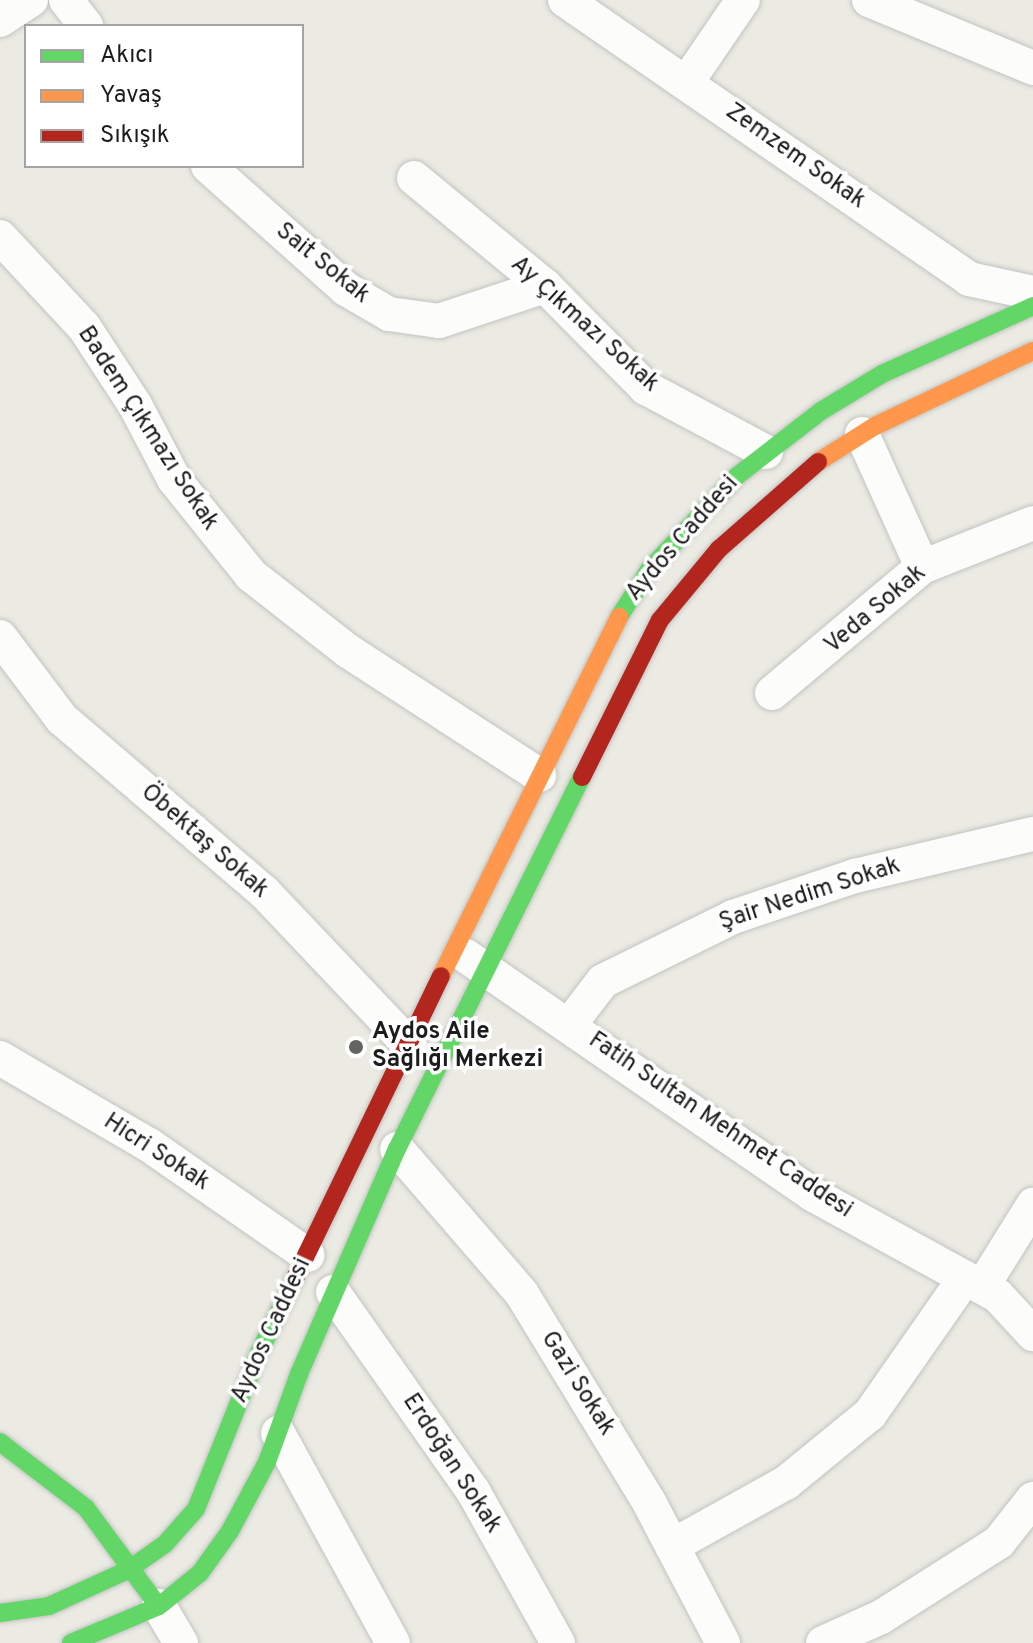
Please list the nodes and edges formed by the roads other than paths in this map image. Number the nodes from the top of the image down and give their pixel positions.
1 (31, 0) edge
2 (66, 0) edge
3 (565, 0) edge
4 (743, 0) edge
5 (869, 0) edge
6 (0, 20) edge
7 (84, 24) edge
8 (1033, 68) edge
9 (687, 82) junction
10 (210, 168) edge
11 (414, 178) dead end
12 (0, 237) edge
13 (545, 286) junction
14 (1033, 293) edge
15 (1033, 306) edge
16 (1033, 351) edge
17 (862, 434) junction
18 (766, 452) junction
19 (1033, 523) edge
20 (922, 567) junction
21 (0, 637) edge
22 (772, 693) dead end
23 (539, 775) junction
24 (1033, 834) edge
25 (455, 951) junction
26 (489, 967) junction
27 (570, 1024) junction
28 (410, 1046) junction
29 (0, 1058) edge
30 (397, 1149) junction
31 (1033, 1205) edge
32 (307, 1255) junction
33 (973, 1283) junction
34 (333, 1292) junction
35 (1033, 1334) edge
36 (278, 1433) junction
37 (0, 1442) edge
38 (1033, 1499) edge
39 (672, 1546) junction
40 (128, 1570) junction
41 (159, 1606) junction
42 (0, 1613) edge
43 (71, 1643) edge
44 (181, 1643) edge
45 (393, 1643) edge
46 (558, 1643) edge
47 (723, 1643) edge
48 (823, 1643) edge

1 - 6 street
2 - 7 street
3 - 9 street, Zemzem Sokak
4 - 9 street
5 - 8 street
9 - 14 street, Zemzem Sokak
10 - 13 street, Sait Sokak
11 - 13 street, Ay Çıkmazı Sokak
12 - 23 street, Badem Çıkmazı Sokak
13 - 18 street, Ay Çıkmazı Sokak
15 - 18 main road, Aydos Caddesi
16 - 17 main road, Aydos Caddesi
17 - 20 street
17 - 26 main road, Aydos Caddesi
18 - 23 main road, Aydos Caddesi
19 - 20 street, Veda Sokak
20 - 22 street, Veda Sokak
21 - 28 street, Öbektaş Sokak
23 - 25 main road, Aydos Caddesi
24 - 27 street, Şair Nedim Sokak
25 - 26 street
25 - 28 main road, Aydos Caddesi
26 - 27 street, Fatih Sultan Mehmet Caddesi
26 - 30 main road, Aydos Caddesi
27 - 33 street, Fatih Sultan Mehmet Caddesi
28 - 32 main road, Aydos Caddesi
29 - 32 street, Hicri Sokak
30 - 34 main road, Aydos Caddesi
30 - 39 street, Gazi Sokak
31 - 33 street
32 - 40 main road, Aydos Caddesi
33 - 35 street, Fatih Sultan Mehmet Caddesi
33 - 39 street
34 - 36 main road, Aydos Caddesi
34 - 46 street, Erdoğan Sokak
36 - 41 main road, Aydos Caddesi
36 - 45 street
37 - 40 main road
38 - 48 street
39 - 47 street, Gazi Sokak
40 - 41 main road
40 - 42 main road, Aydos Caddesi
41 - 43 main road, Aydos Caddesi
41 - 44 street

